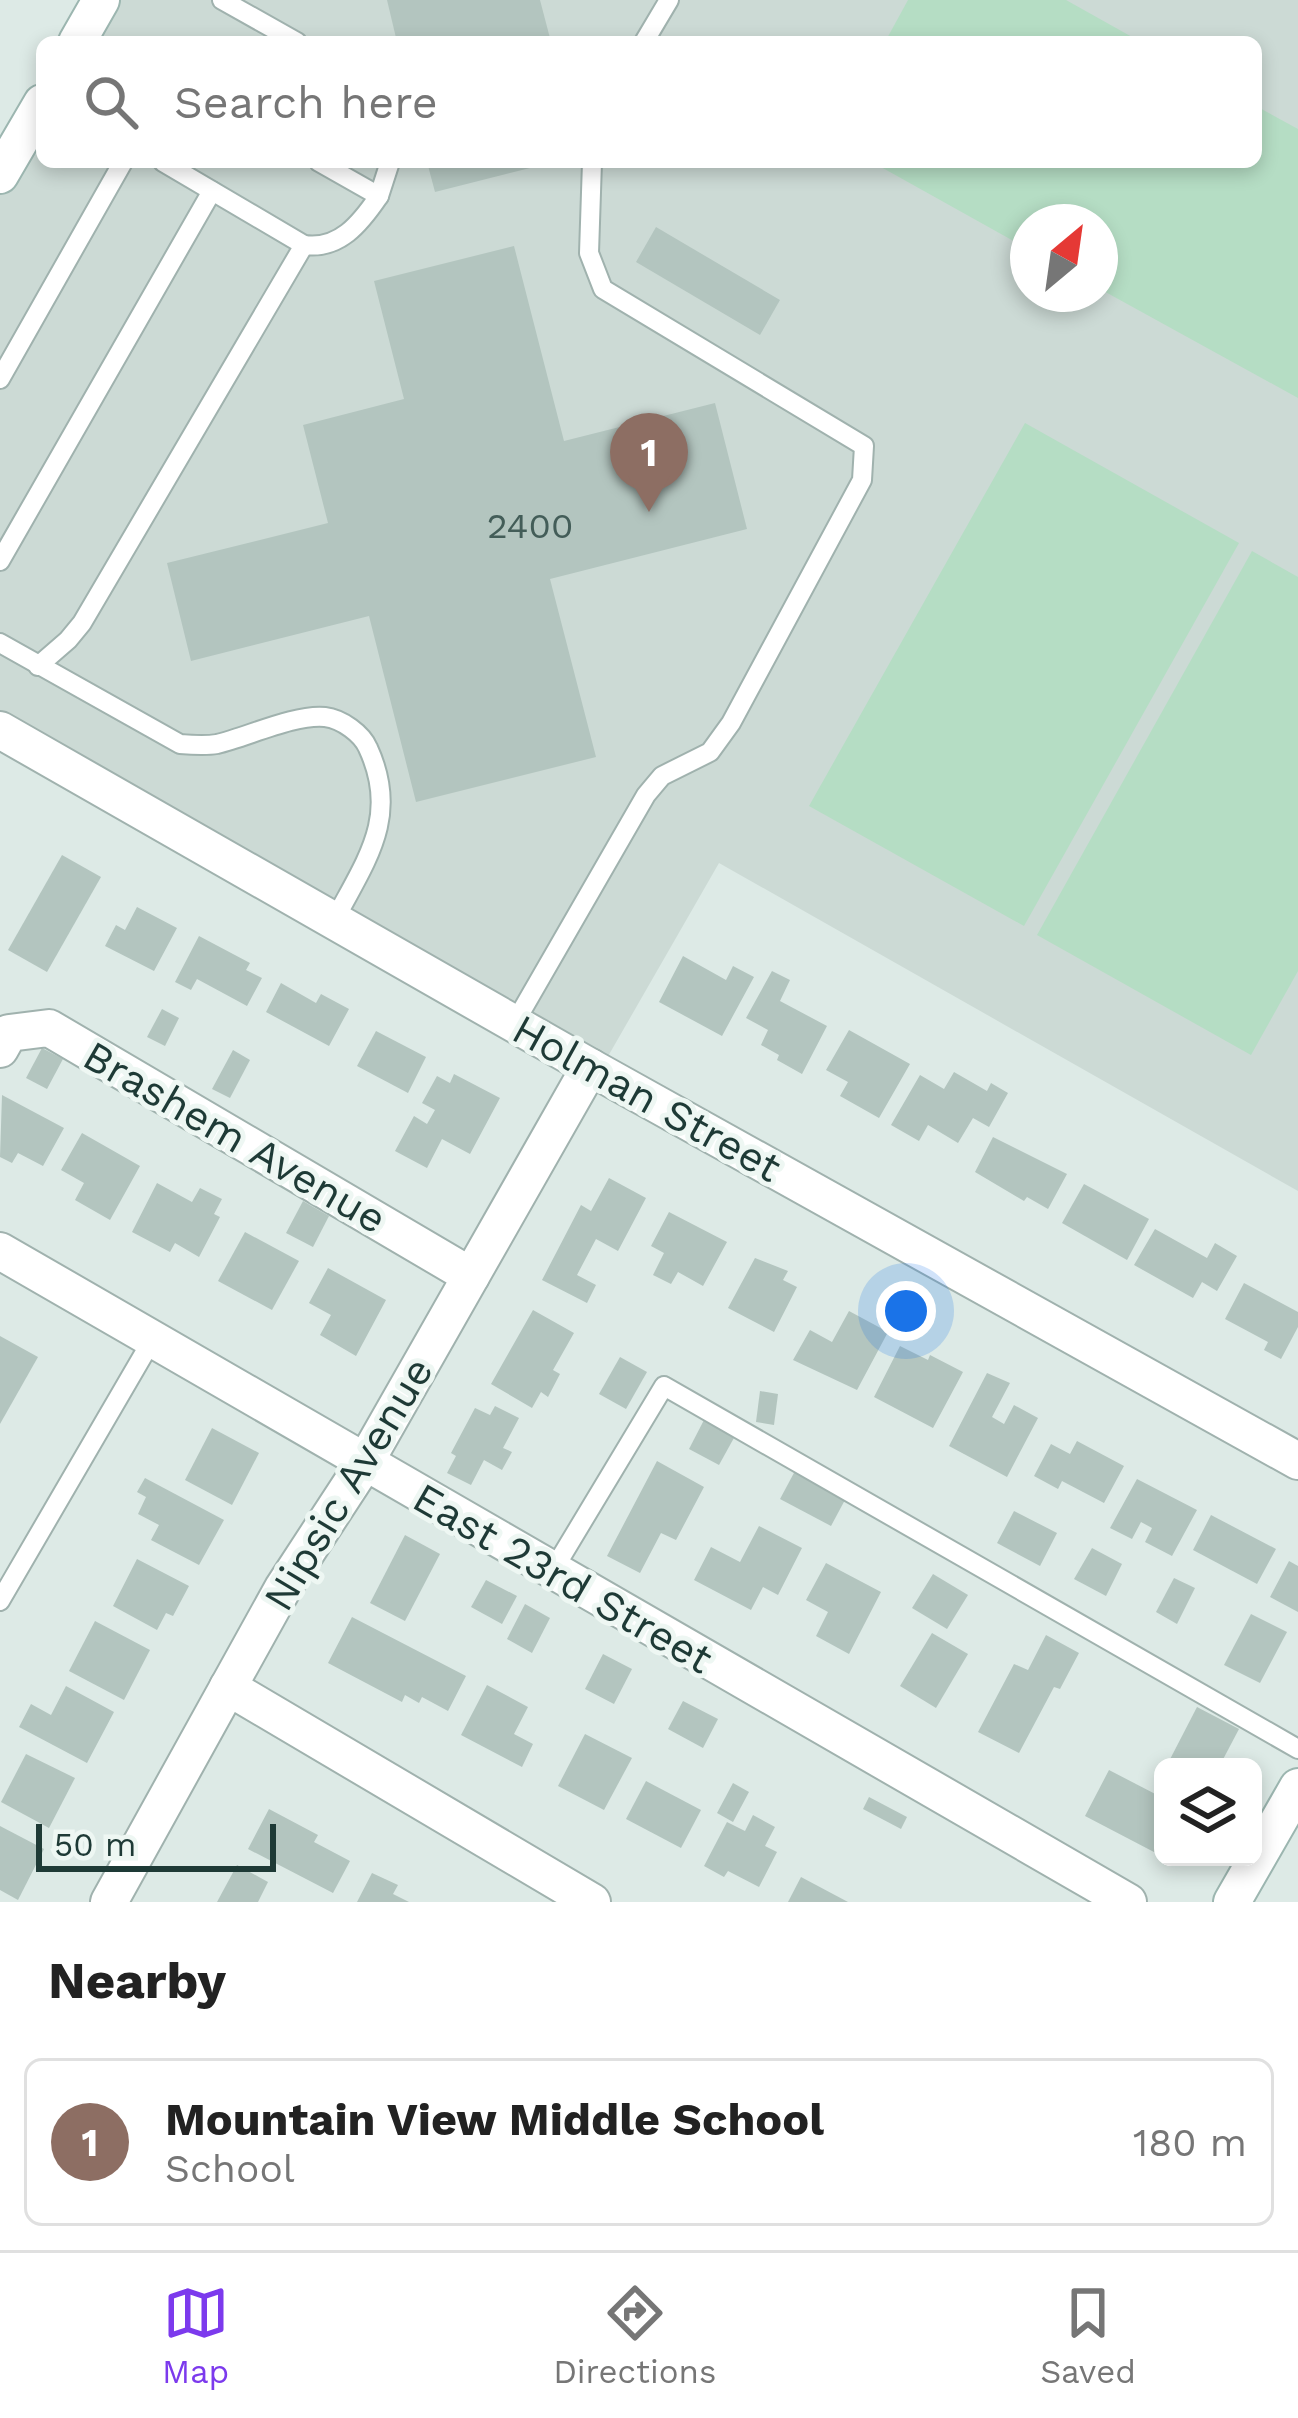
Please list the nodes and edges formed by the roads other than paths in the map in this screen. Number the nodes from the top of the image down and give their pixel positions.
1 (101, 0) edge
2 (222, 0) edge
3 (670, 0) edge
4 (80, 36) edge
5 (287, 36) edge
6 (648, 36) edge
7 (36, 113) edge
8 (120, 168) edge
9 (174, 168) edge
10 (330, 168) edge
11 (388, 168) edge
12 (592, 168) edge
13 (0, 175) edge
14 (212, 191) junction
15 (379, 196) junction
16 (304, 245) junction
17 (0, 379) edge
18 (0, 562) edge
19 (0, 644) edge
20 (38, 665) junction
21 (0, 730) edge
22 (334, 920) junction
23 (514, 1024) junction
24 (0, 1048) edge
25 (590, 1067) junction
26 (0, 1251) edge
27 (471, 1276) junction
28 (152, 1340) junction
29 (1298, 1461) edge
30 (364, 1464) junction
31 (552, 1572) junction
32 (0, 1600) edge
33 (228, 1687) junction
34 (1298, 1749) edge
35 (1298, 1787) edge
36 (109, 1902) edge
37 (592, 1902) edge
38 (1127, 1902) edge
39 (1232, 1902) edge

1 - 4 street
2 - 5 lane
3 - 6 lane
7 - 13 street
8 - 17 lane
9 - 14 lane
10 - 15 lane
11 - 15 lane
12 - 23 lane
14 - 16 lane
14 - 18 lane
15 - 16 lane
16 - 20 lane
19 - 20 lane
20 - 22 lane
21 - 22 street, Holman Street
22 - 23 street, Holman Street
23 - 25 street, Holman Street
24 - 27 street, Brashem Avenue
25 - 27 street, Nipsic Avenue
25 - 29 street, Holman Street
26 - 28 street, East 23rd Street
27 - 30 street, Nipsic Avenue
28 - 30 street, East 23rd Street
28 - 32 lane
30 - 31 street, East 23rd Street
30 - 33 street, Nipsic Avenue
31 - 34 lane
31 - 38 street, East 23rd Street
33 - 36 street, Nipsic Avenue
33 - 37 street
35 - 39 street

